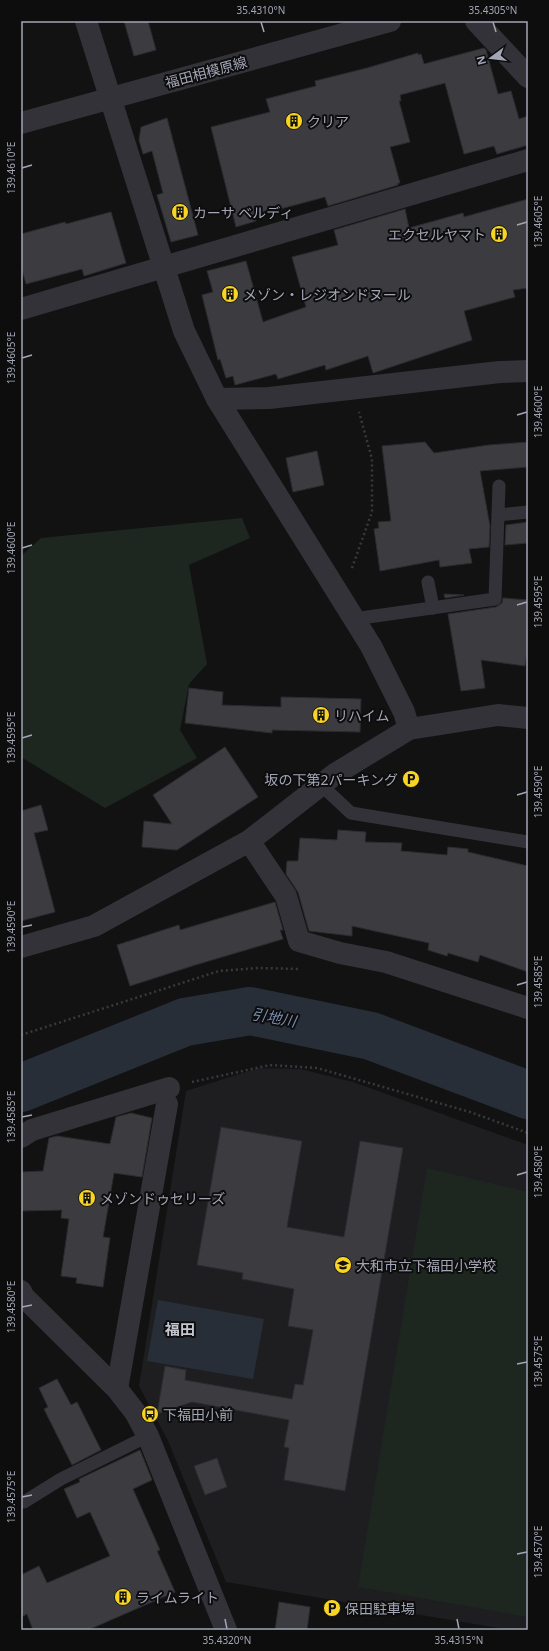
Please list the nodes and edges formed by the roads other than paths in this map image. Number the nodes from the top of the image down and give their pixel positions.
1 (86, 21) edge
2 (390, 21) edge
3 (476, 21) edge
4 (528, 77) edge
5 (110, 98) junction
6 (21, 123) edge
7 (528, 160) edge
8 (163, 267) junction
9 (21, 309) edge
10 (528, 371) edge
11 (217, 399) junction
12 (499, 486) dead end
13 (528, 512) edge
14 (498, 515) junction
15 (428, 582) dead end
16 (433, 608) junction
17 (354, 619) junction
18 (528, 718) edge
19 (409, 729) junction
20 (321, 784) junction
21 (249, 841) junction
22 (528, 842) edge
23 (21, 947) edge
24 (528, 1008) edge
25 (21, 1136) edge
26 (21, 1291) edge
27 (117, 1389) junction
28 (148, 1436) junction
29 (24, 1502) dead end
30 (226, 1630) edge

1 - 5 street
2 - 5 street, 福田相模原線
3 - 4 street
5 - 6 street, 福田相模原線
5 - 8 street
7 - 8 street
8 - 9 street
8 - 11 street
10 - 11 street
11 - 17 street
12 - 14 lane
13 - 14 lane
14 - 16 lane
15 - 16 lane
16 - 17 lane
17 - 19 street
18 - 19 street
19 - 20 street
20 - 21 street
20 - 22 lane
21 - 23 street
21 - 24 street
25 - 27 street
26 - 27 street
27 - 28 street
28 - 29 lane
28 - 30 street

